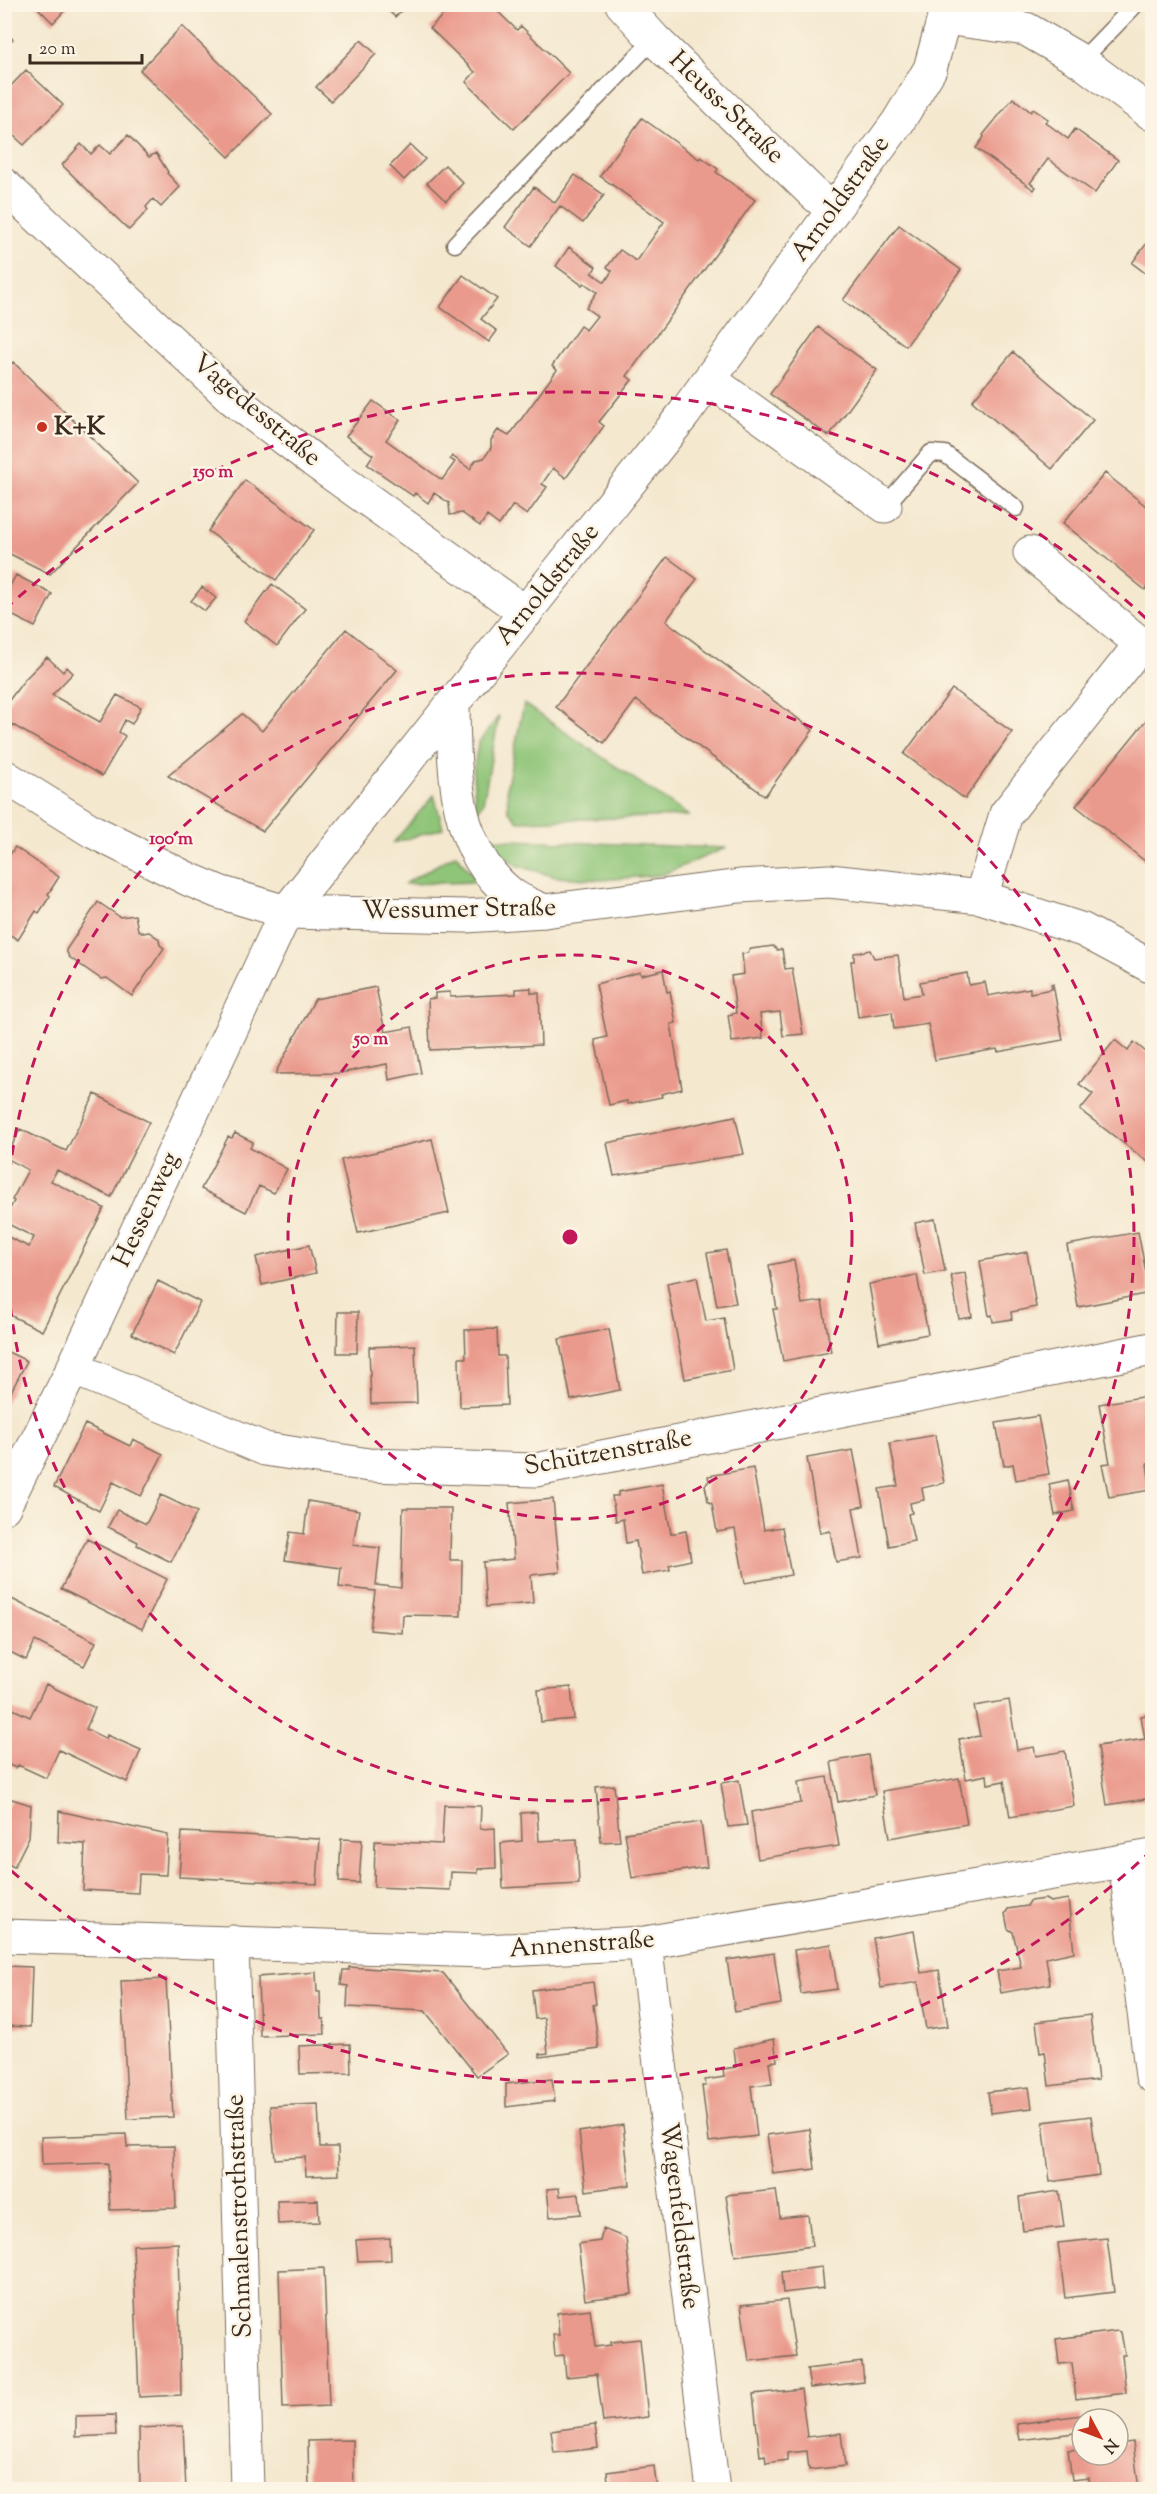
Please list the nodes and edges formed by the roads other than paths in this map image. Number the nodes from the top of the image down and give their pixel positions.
1 (622, 4) edge
2 (1136, 4) edge
3 (944, 11) edge
4 (654, 39) junction
5 (1081, 61) junction
6 (1152, 114) edge
7 (5, 186) edge
8 (833, 209) junction
9 (455, 244) dead end
10 (710, 380) junction
11 (885, 506) joint
12 (1016, 508) dead end
13 (1030, 553) dead end
14 (526, 613) junction
15 (1147, 649) edge
16 (453, 704) junction
17 (4, 776) edge
18 (981, 897) junction
19 (544, 911) junction
20 (286, 912) junction
21 (1152, 967) edge
22 (1152, 1348) edge
23 (73, 1368) junction
24 (4, 1507) edge
25 (1138, 1859) edge
26 (4, 1936) edge
27 (232, 1942) junction
28 (645, 1943) junction
29 (1152, 2076) edge
30 (247, 2490) edge
31 (713, 2490) edge

1 - 4 street, Heuss-Straße
2 - 5 lane
3 - 5 street
3 - 8 street, Arnoldstraße
4 - 8 street, Heuss-Straße
4 - 9 lane
5 - 6 street
7 - 14 street, Vagedesstraße
8 - 10 street, Arnoldstraße
10 - 11 street
10 - 14 street, Arnoldstraße
11 - 12 lane
13 - 15 street
14 - 16 street, Arnoldstraße
15 - 18 street
16 - 19 street
16 - 20 street, Arnoldstraße
17 - 20 street, Wessumer Straße
18 - 19 street, Wessumer Straße
18 - 21 street, Wessumer Straße
19 - 20 street, Wessumer Straße
20 - 23 street, Hessenweg
22 - 23 street, Schützenstraße
23 - 24 street, Hessenweg
25 - 28 street, Annenstraße
25 - 29 street
26 - 27 street, Annenstraße
27 - 28 street, Annenstraße
27 - 30 street, Schmalenstrothstraße
28 - 31 street, Wagenfeldstraße

